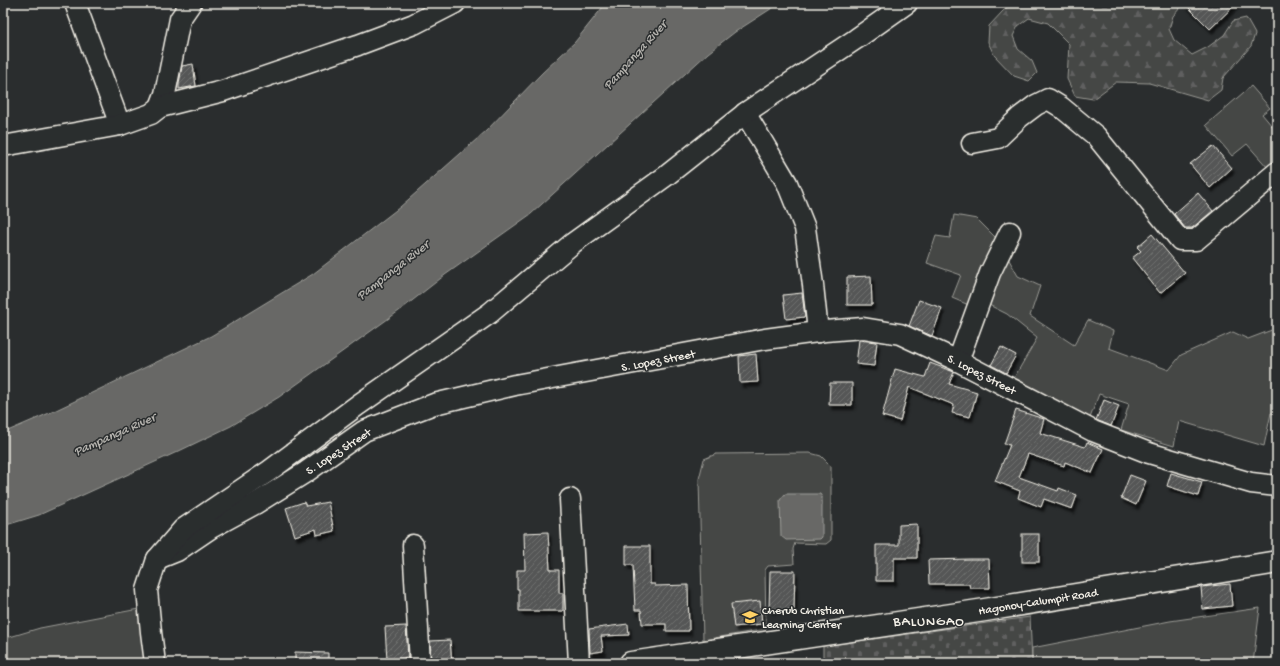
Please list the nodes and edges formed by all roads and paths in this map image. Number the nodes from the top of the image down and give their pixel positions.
1 (75, 3) edge
2 (191, 3) edge
3 (455, 3) edge
4 (907, 3) edge
5 (160, 107) junction
6 (745, 114) junction
7 (120, 125) junction
8 (972, 143) dead end
9 (3, 146) edge
10 (1277, 172) edge
11 (1010, 232) dead end
12 (818, 332) junction
13 (958, 361) junction
14 (1277, 486) edge
15 (570, 499) dead end
16 (413, 545) dead end
17 (157, 559) junction
18 (1277, 562) edge
19 (155, 663) edge
20 (420, 663) edge
21 (579, 663) edge
22 (632, 663) edge

1 - 7 street
2 - 5 street
3 - 5 street
4 - 6 street
5 - 7 street
6 - 12 street
6 - 17 street
7 - 9 street
8 - 10 street
11 - 13 street
12 - 13 street, S. Lopez Street
12 - 17 street, S. Lopez Street
13 - 14 street, S. Lopez Street
15 - 21 street
16 - 20 street
17 - 19 street
18 - 22 main road, Hagonoy-Calumpit Road

